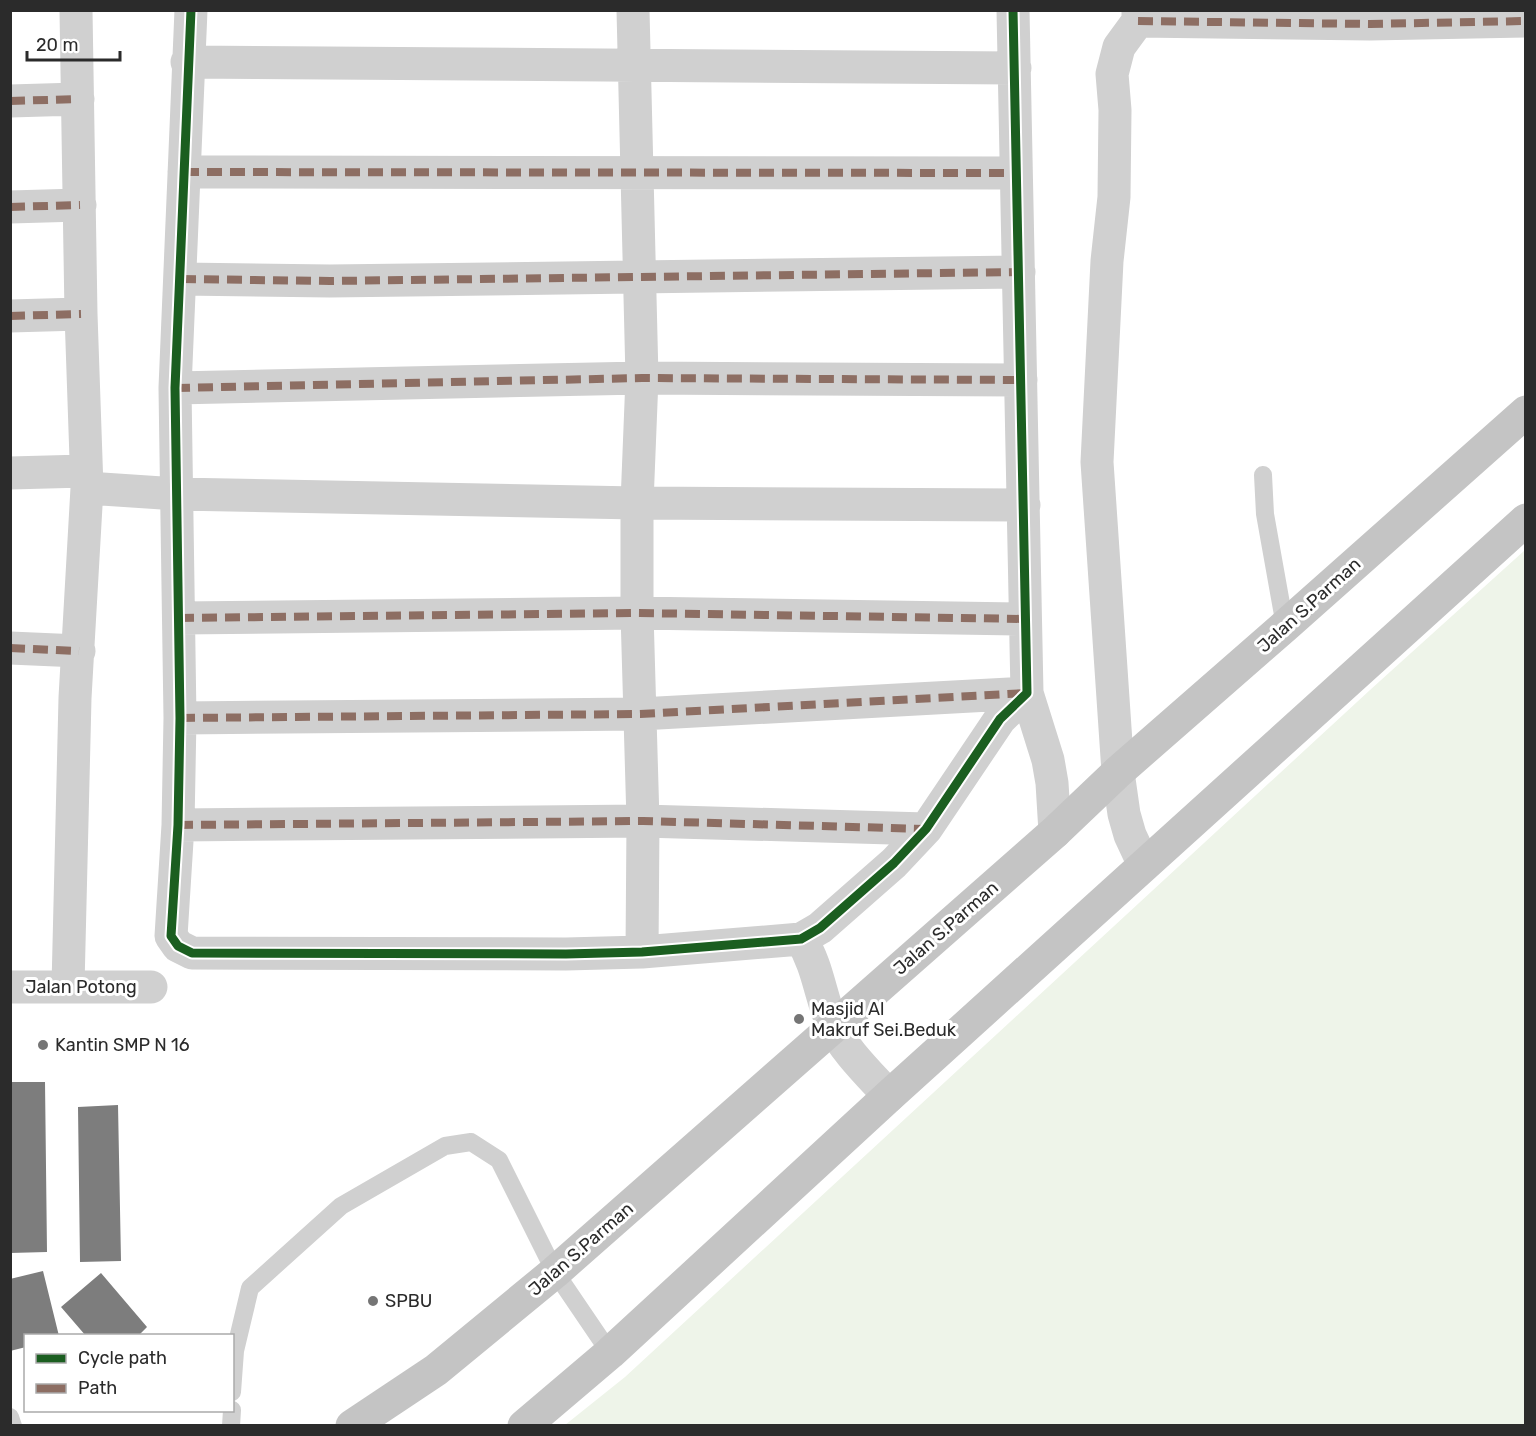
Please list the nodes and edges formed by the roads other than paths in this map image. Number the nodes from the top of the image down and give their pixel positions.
1 (76, 10) edge
2 (191, 10) edge
3 (633, 10) edge
4 (1013, 10) edge
5 (1138, 16) edge
6 (1526, 21) edge
7 (188, 62) junction
8 (636, 66) junction
9 (1015, 68) junction
10 (78, 99) junction
11 (10, 101) edge
12 (184, 172) junction
13 (1016, 173) junction
14 (638, 174) junction
15 (80, 205) junction
16 (10, 207) edge
17 (1019, 272) junction
18 (640, 278) junction
19 (181, 279) junction
20 (81, 314) junction
21 (10, 316) edge
22 (642, 378) junction
23 (1021, 380) junction
24 (175, 388) junction
25 (1526, 412) edge
26 (10, 473) edge
27 (1263, 475) dead end
28 (86, 479) junction
29 (177, 494) junction
30 (637, 502) junction
31 (1024, 505) junction
32 (1526, 520) edge
33 (637, 613) junction
34 (179, 618) junction
35 (1025, 619) junction
36 (1286, 626) junction
37 (10, 648) edge
38 (79, 651) junction
39 (1027, 693) junction
40 (640, 714) junction
41 (180, 718) junction
42 (1118, 772) junction
43 (643, 821) junction
44 (178, 825) junction
45 (926, 828) junction
46 (1055, 832) junction
47 (1144, 865) junction
48 (801, 939) junction
49 (642, 952) junction
50 (68, 986) junction
51 (10, 987) edge
52 (151, 987) dead end
53 (847, 1045) junction
54 (889, 1096) junction
55 (555, 1272) junction
56 (603, 1342) junction
57 (234, 1365) edge
58 (10, 1417) edge
59 (13, 1425) edge
60 (352, 1425) edge
61 (524, 1425) edge

1 - 10 street
2 - 7 street
3 - 8 street
4 - 9 street
5 - 6 street
5 - 42 street
7 - 8 street
7 - 12 street
8 - 9 street
8 - 14 street
9 - 13 street
10 - 11 street
10 - 15 street
12 - 14 street
12 - 19 street
13 - 14 street
13 - 17 street
14 - 18 street
15 - 16 street
15 - 20 street
17 - 18 street
17 - 23 street
18 - 19 street
18 - 22 street
19 - 24 street
20 - 21 street
20 - 28 street
22 - 23 street
22 - 24 street
22 - 30 street
23 - 31 street
24 - 29 street
25 - 36 main road, Jalan S.Parman
26 - 28 street
27 - 36 lane
28 - 29 street
28 - 38 street
29 - 30 street
29 - 34 street
30 - 31 street
30 - 33 street
31 - 35 street
32 - 47 main road
33 - 34 street
33 - 35 street
33 - 40 street
34 - 41 street
35 - 39 street
36 - 42 main road, Jalan S.Parman
37 - 38 street
38 - 50 street
39 - 40 street
39 - 45 street
39 - 46 street
40 - 41 street
40 - 43 street
41 - 44 street
42 - 46 main road, Jalan S.Parman
42 - 47 street
43 - 44 street
43 - 45 street
43 - 49 street
44 - 49 street
45 - 48 street
46 - 53 main road, Jalan S.Parman
47 - 54 main road
48 - 49 street
48 - 53 street
50 - 51 street, Jalan Potong
50 - 52 street, Jalan Potong
53 - 54 street
53 - 55 main road, Jalan S.Parman
54 - 56 main road
55 - 56 lane
55 - 57 lane
55 - 60 main road, Jalan S.Parman
56 - 61 main road
58 - 59 lane

